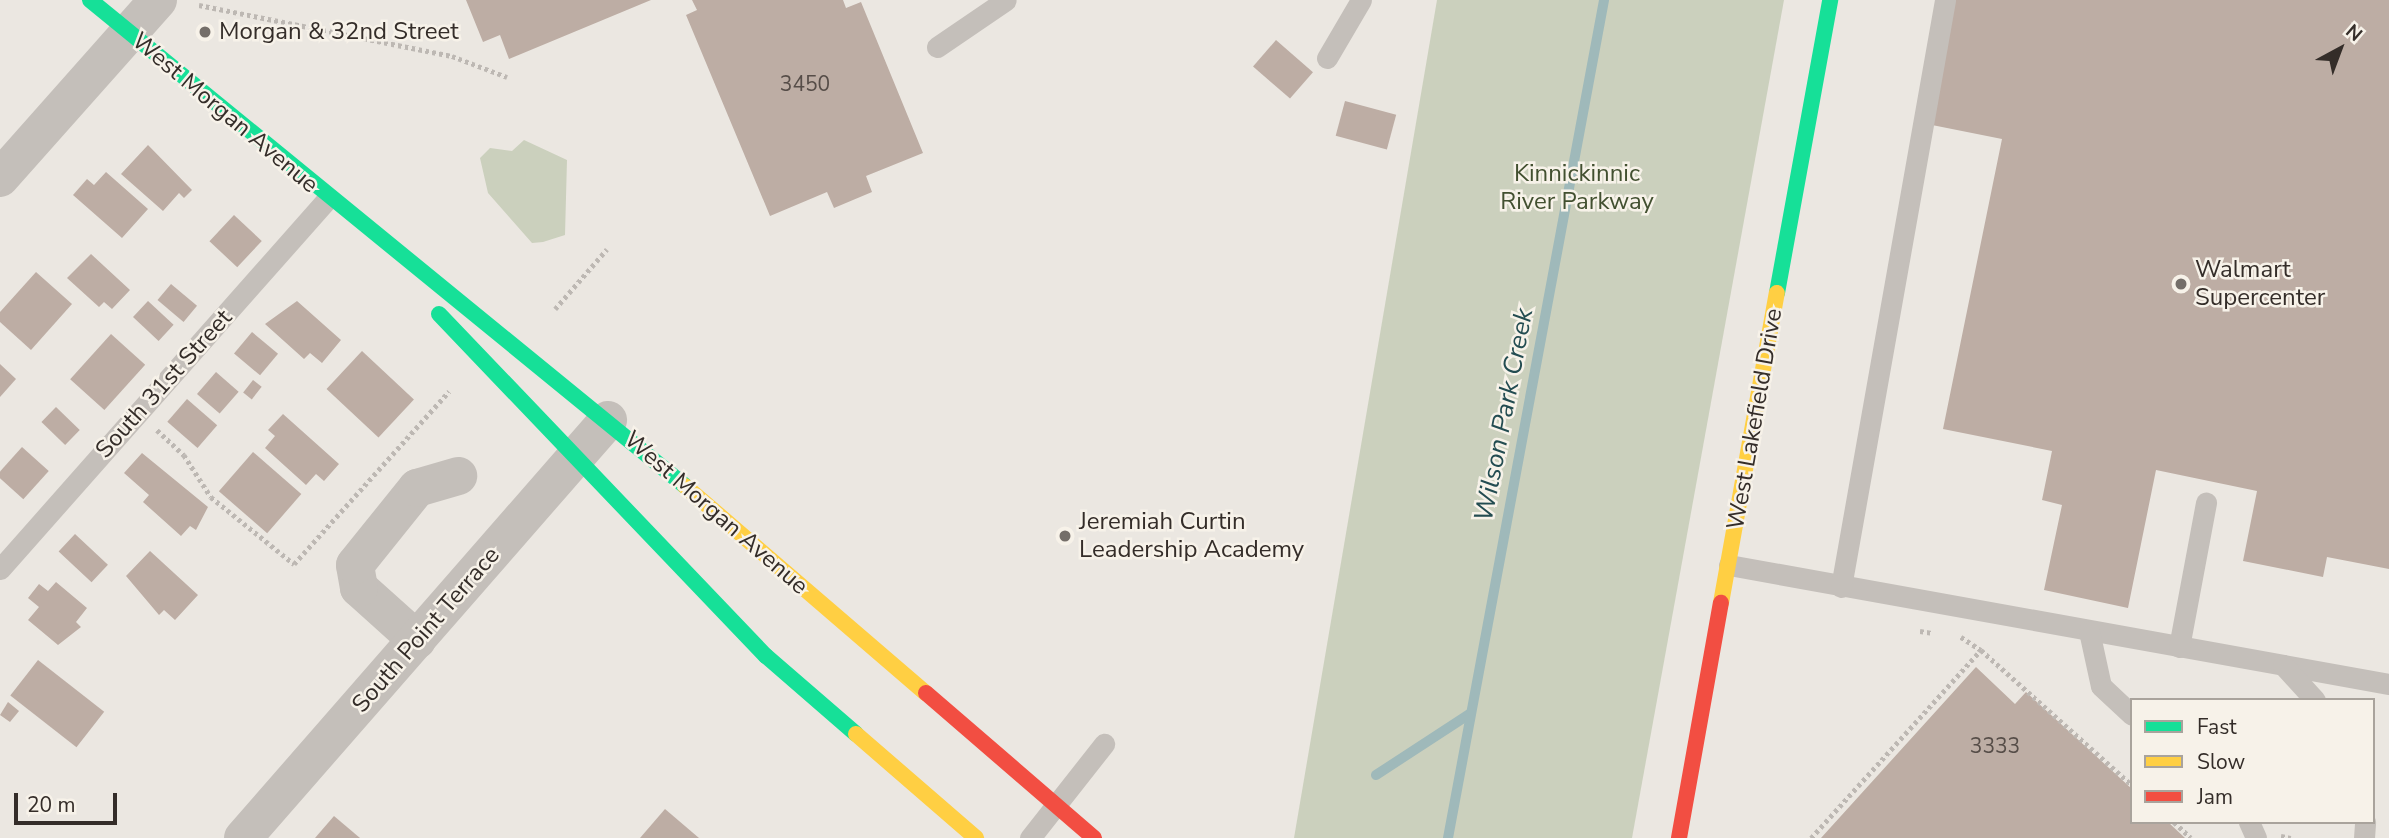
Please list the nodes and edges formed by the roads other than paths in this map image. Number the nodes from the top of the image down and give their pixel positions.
1 (90, 0) edge
2 (158, 0) edge
3 (1006, 0) edge
4 (1362, 0) edge
5 (1830, 0) edge
6 (1945, 0) edge
7 (129, 32) junction
8 (937, 47) dead end
9 (1327, 58) dead end
10 (0, 178) edge
11 (327, 200) junction
12 (608, 420) junction
13 (579, 456) junction
14 (458, 476) dead end
15 (2206, 503) dead end
16 (1729, 565) junction
17 (0, 569) edge
18 (1841, 587) junction
19 (2089, 631) junction
20 (417, 640) junction
21 (2179, 646) junction
22 (2283, 665) junction
23 (2389, 684) edge
24 (2313, 698) edge
25 (2130, 713) edge
26 (1104, 744) dead end
27 (1057, 807) junction
28 (243, 838) edge
29 (976, 838) edge
30 (1030, 838) edge
31 (1094, 838) edge
32 (1679, 838) edge

1 - 7 street, West Morgan Avenue
2 - 7 street
3 - 8 lane
4 - 9 lane
5 - 16 street, West Lakefield Drive
6 - 18 lane
7 - 10 street
7 - 11 street, West Morgan Avenue
11 - 12 street, West Morgan Avenue
11 - 13 street, West Morgan Avenue
11 - 17 lane, South 31st Street
12 - 13 street, South Point Terrace
12 - 27 street, West Morgan Avenue
13 - 20 street, South Point Terrace
13 - 29 street, West Morgan Avenue
14 - 20 street
15 - 21 lane
16 - 18 lane
16 - 32 street, West Lakefield Drive
18 - 19 lane
19 - 21 lane
19 - 25 lane
20 - 28 street, South Point Terrace
21 - 22 lane
22 - 23 lane
22 - 24 lane
26 - 27 lane
27 - 30 lane
27 - 31 street, West Morgan Avenue

